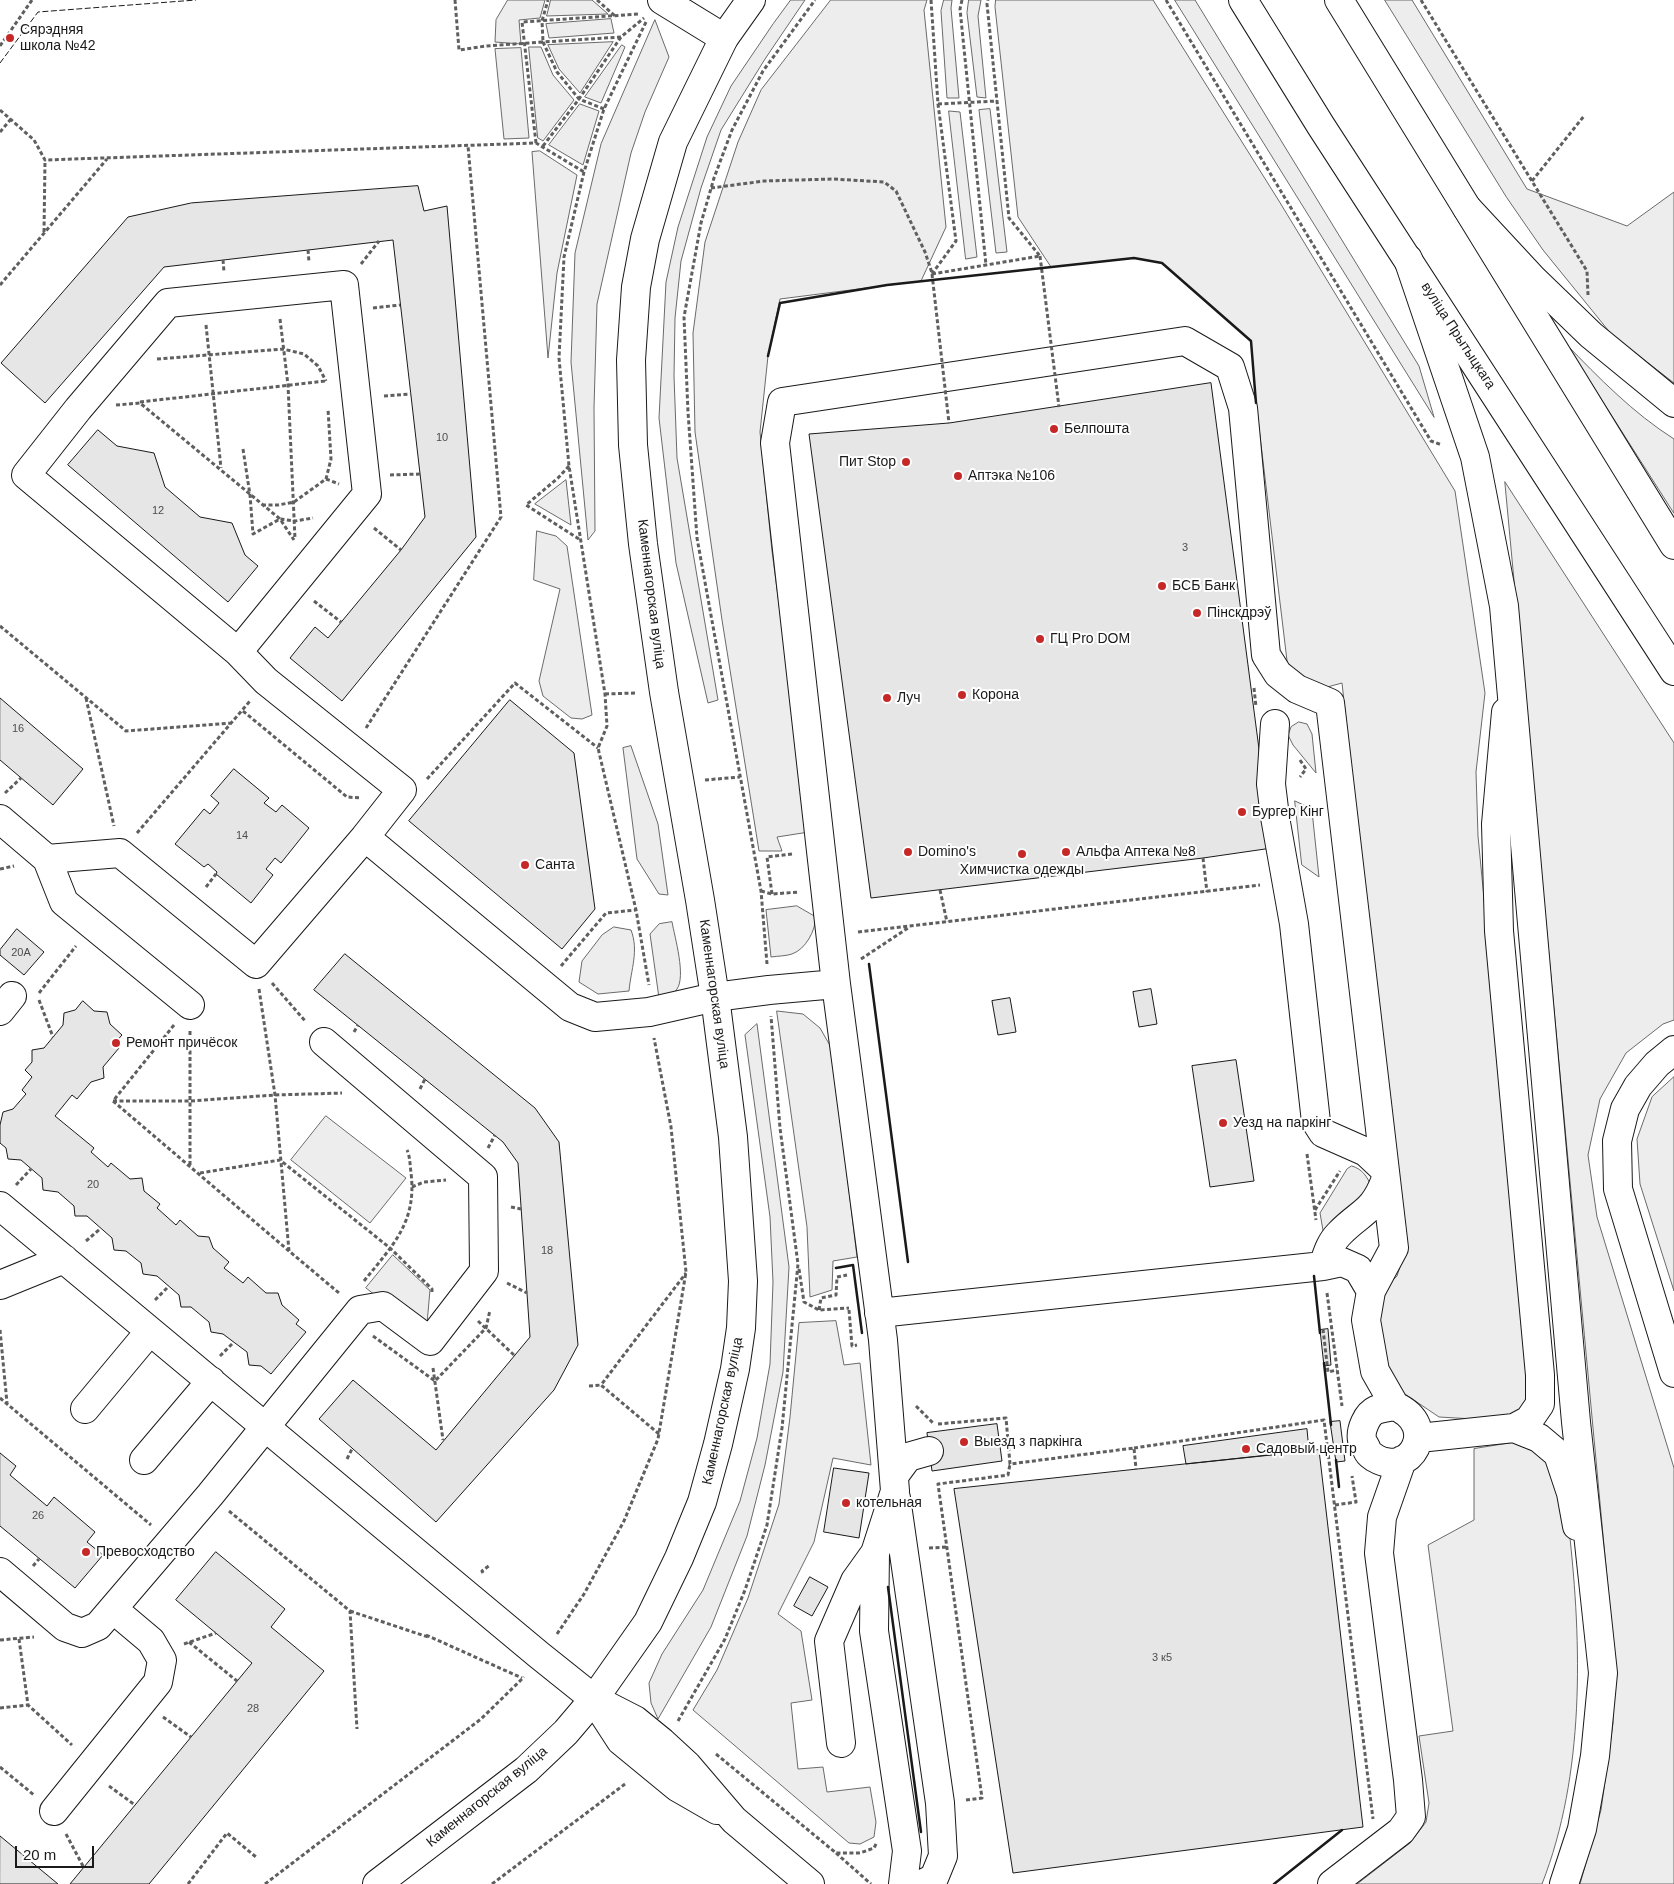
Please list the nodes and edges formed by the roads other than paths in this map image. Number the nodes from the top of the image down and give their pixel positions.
1 (751, 0) edge
2 (1243, 0) edge
3 (1339, 0) edge
4 (656, 7) edge
5 (724, 38) junction
6 (1467, 208) junction
7 (1408, 259) junction
8 (1674, 403) edge
9 (1674, 545) edge
10 (238, 652) junction
11 (1674, 670) edge
12 (1510, 671) junction
13 (1275, 724) dead end
14 (0, 819) edge
15 (365, 837) junction
16 (47, 859) junction
17 (836, 984) junction
18 (715, 997) junction
19 (190, 1005) road end
20 (324, 1042) road end
21 (1674, 1050) edge
22 (1384, 1174) junction
23 (0, 1206) edge
24 (64, 1259) junction
25 (1323, 1266) junction
26 (0, 1285) edge
27 (1371, 1291) junction
28 (879, 1313) junction
29 (150, 1331) junction
30 (1674, 1373) edge
31 (211, 1381) junction
32 (1395, 1406) junction
33 (85, 1409) dead end
34 (266, 1427) junction
35 (1514, 1428) junction
36 (1419, 1438) junction
37 (929, 1451) dead end
38 (144, 1460) dead end
39 (1402, 1460) junction
40 (894, 1483) junction
41 (874, 1553) junction
42 (0, 1572) edge
43 (113, 1609) junction
44 (1596, 1617) junction
45 (836, 1624) junction
46 (874, 1631) junction
47 (594, 1699) junction
48 (841, 1743) dead end
49 (54, 1811) road end
50 (377, 1884) edge
51 (810, 1884) edge
52 (903, 1884) edge
53 (922, 1884) edge
54 (1332, 1884) edge
55 (1564, 1884) edge

1 - 5 main road, Каменнагорская вуліца
2 - 7 main road, вуліца Прытыцкага
3 - 6 main road
4 - 5 main road
5 - 18 main road, Каменнагорская вуліца
6 - 8 main road
6 - 9 main road
7 - 11 main road, вуліца Прытыцкага
7 - 12 main road
10 - 10 main road
10 - 15 main road
12 - 35 main road
12 - 44 main road
13 - 22 main road
14 - 16 main road
15 - 16 main road
15 - 18 main road
16 - 19 main road
17 - 18 main road
17 - 22 main road
17 - 28 main road
18 - 47 main road, Каменнагорская вуліца
20 - 34 main road
21 - 30 main road
22 - 25 main road
22 - 27 main road
23 - 24 main road
24 - 26 main road
24 - 29 main road
25 - 27 main road
25 - 28 main road
27 - 32 main road
28 - 40 main road
29 - 31 main road
29 - 33 main road
31 - 34 main road
31 - 38 main road
32 - 36 main road
32 - 39 main road
34 - 43 main road
34 - 47 main road
35 - 36 main road
35 - 44 main road
36 - 39 main road
37 - 40 main road
39 - 54 main road
40 - 41 main road
40 - 53 main road
41 - 45 main road
41 - 46 main road
42 - 43 main road
43 - 49 main road
44 - 55 main road
45 - 46 main road
45 - 48 main road
46 - 52 main road
47 - 50 main road, Каменнагорская вуліца
47 - 51 main road

